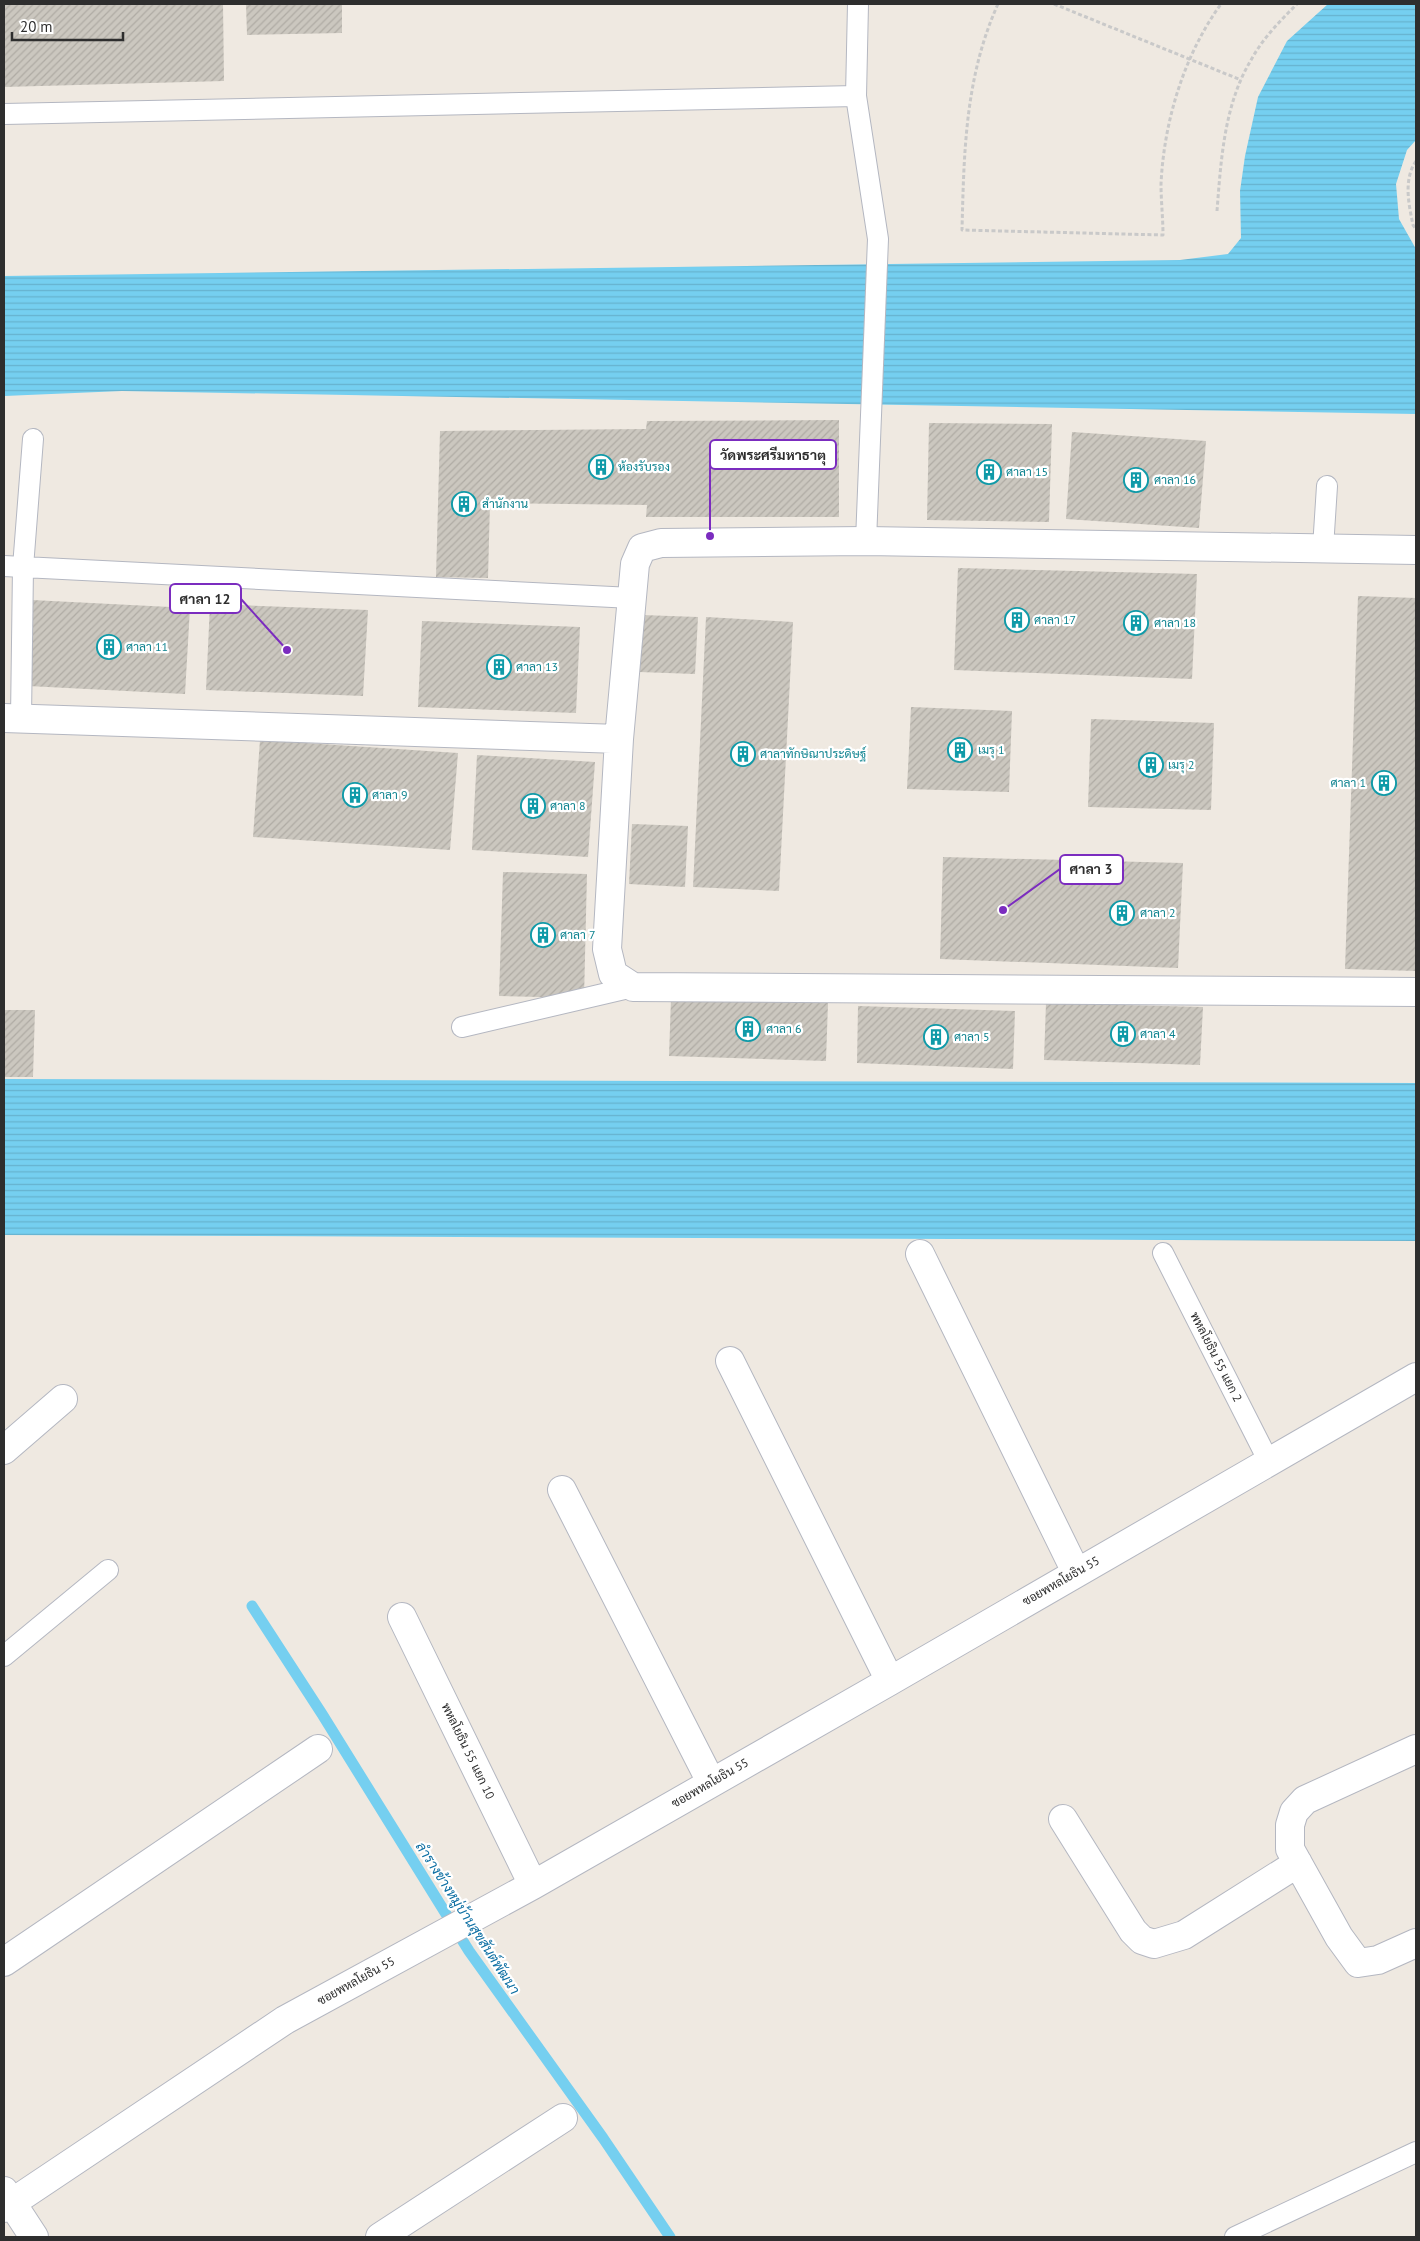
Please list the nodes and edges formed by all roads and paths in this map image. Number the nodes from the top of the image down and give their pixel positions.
1 (858, 4) edge
2 (998, 4) edge
3 (1054, 4) edge
4 (1221, 4) edge
5 (1297, 4) edge
6 (1190, 58) junction
7 (1241, 80) junction
8 (856, 96) junction
9 (4, 114) edge
10 (1416, 161) edge
11 (1217, 211) dead end
12 (1416, 229) edge
13 (34, 439) dead end
14 (1327, 486) dead end
15 (866, 541) junction
16 (1323, 548) junction
17 (1416, 550) edge
18 (14, 567) edge
19 (632, 598) junction
20 (12, 718) edge
21 (619, 739) junction
22 (632, 987) junction
23 (1416, 992) edge
24 (462, 1027) dead end
25 (1162, 1253) dead end
26 (920, 1254) dead end
27 (730, 1361) dead end
28 (1416, 1377) edge
29 (63, 1399) dead end
30 (4, 1450) edge
31 (1269, 1462) junction
32 (562, 1490) dead end
33 (108, 1570) dead end
34 (1076, 1572) junction
35 (402, 1616) dead end
36 (4, 1656) edge
37 (890, 1681) junction
38 (318, 1749) dead end
39 (1416, 1749) edge
40 (711, 1782) junction
41 (1063, 1819) dead end
42 (1298, 1864) junction
43 (533, 1885) junction
44 (1416, 1943) edge
45 (4, 1962) edge
46 (563, 2118) dead end
47 (1416, 2152) edge
48 (6, 2201) edge
49 (34, 2237) edge
50 (380, 2237) edge
51 (1235, 2237) edge

1 - 8 lane
2 - 6 path
3 - 6 path
4 - 6 path
5 - 7 path
6 - 7 path
7 - 11 path
8 - 9 lane
8 - 15 lane
10 - 12 path
13 - 18 lane
14 - 16 lane
15 - 16 street
15 - 19 street
16 - 17 street
18 - 19 lane
18 - 20 lane
19 - 21 street
20 - 21 street
21 - 22 street
22 - 23 street
22 - 24 lane
25 - 31 lane, พหลโยธิน 55 แยก 2
26 - 34 street
27 - 37 street
28 - 31 street, ซอยพหลโยธิน 55
29 - 30 street
31 - 34 street, ซอยพหลโยธิน 55
32 - 40 street
33 - 36 lane
34 - 37 street, ซอยพหลโยธิน 55
35 - 43 street, พหลโยธิน 55 แยก 10
37 - 40 street, ซอยพหลโยธิน 55
38 - 45 street
39 - 42 street
40 - 43 street, ซอยพหลโยธิน 55
41 - 42 street
42 - 44 street
43 - 48 street, ซอยพหลโยธิน 55
46 - 50 street
47 - 51 lane
48 - 49 street

